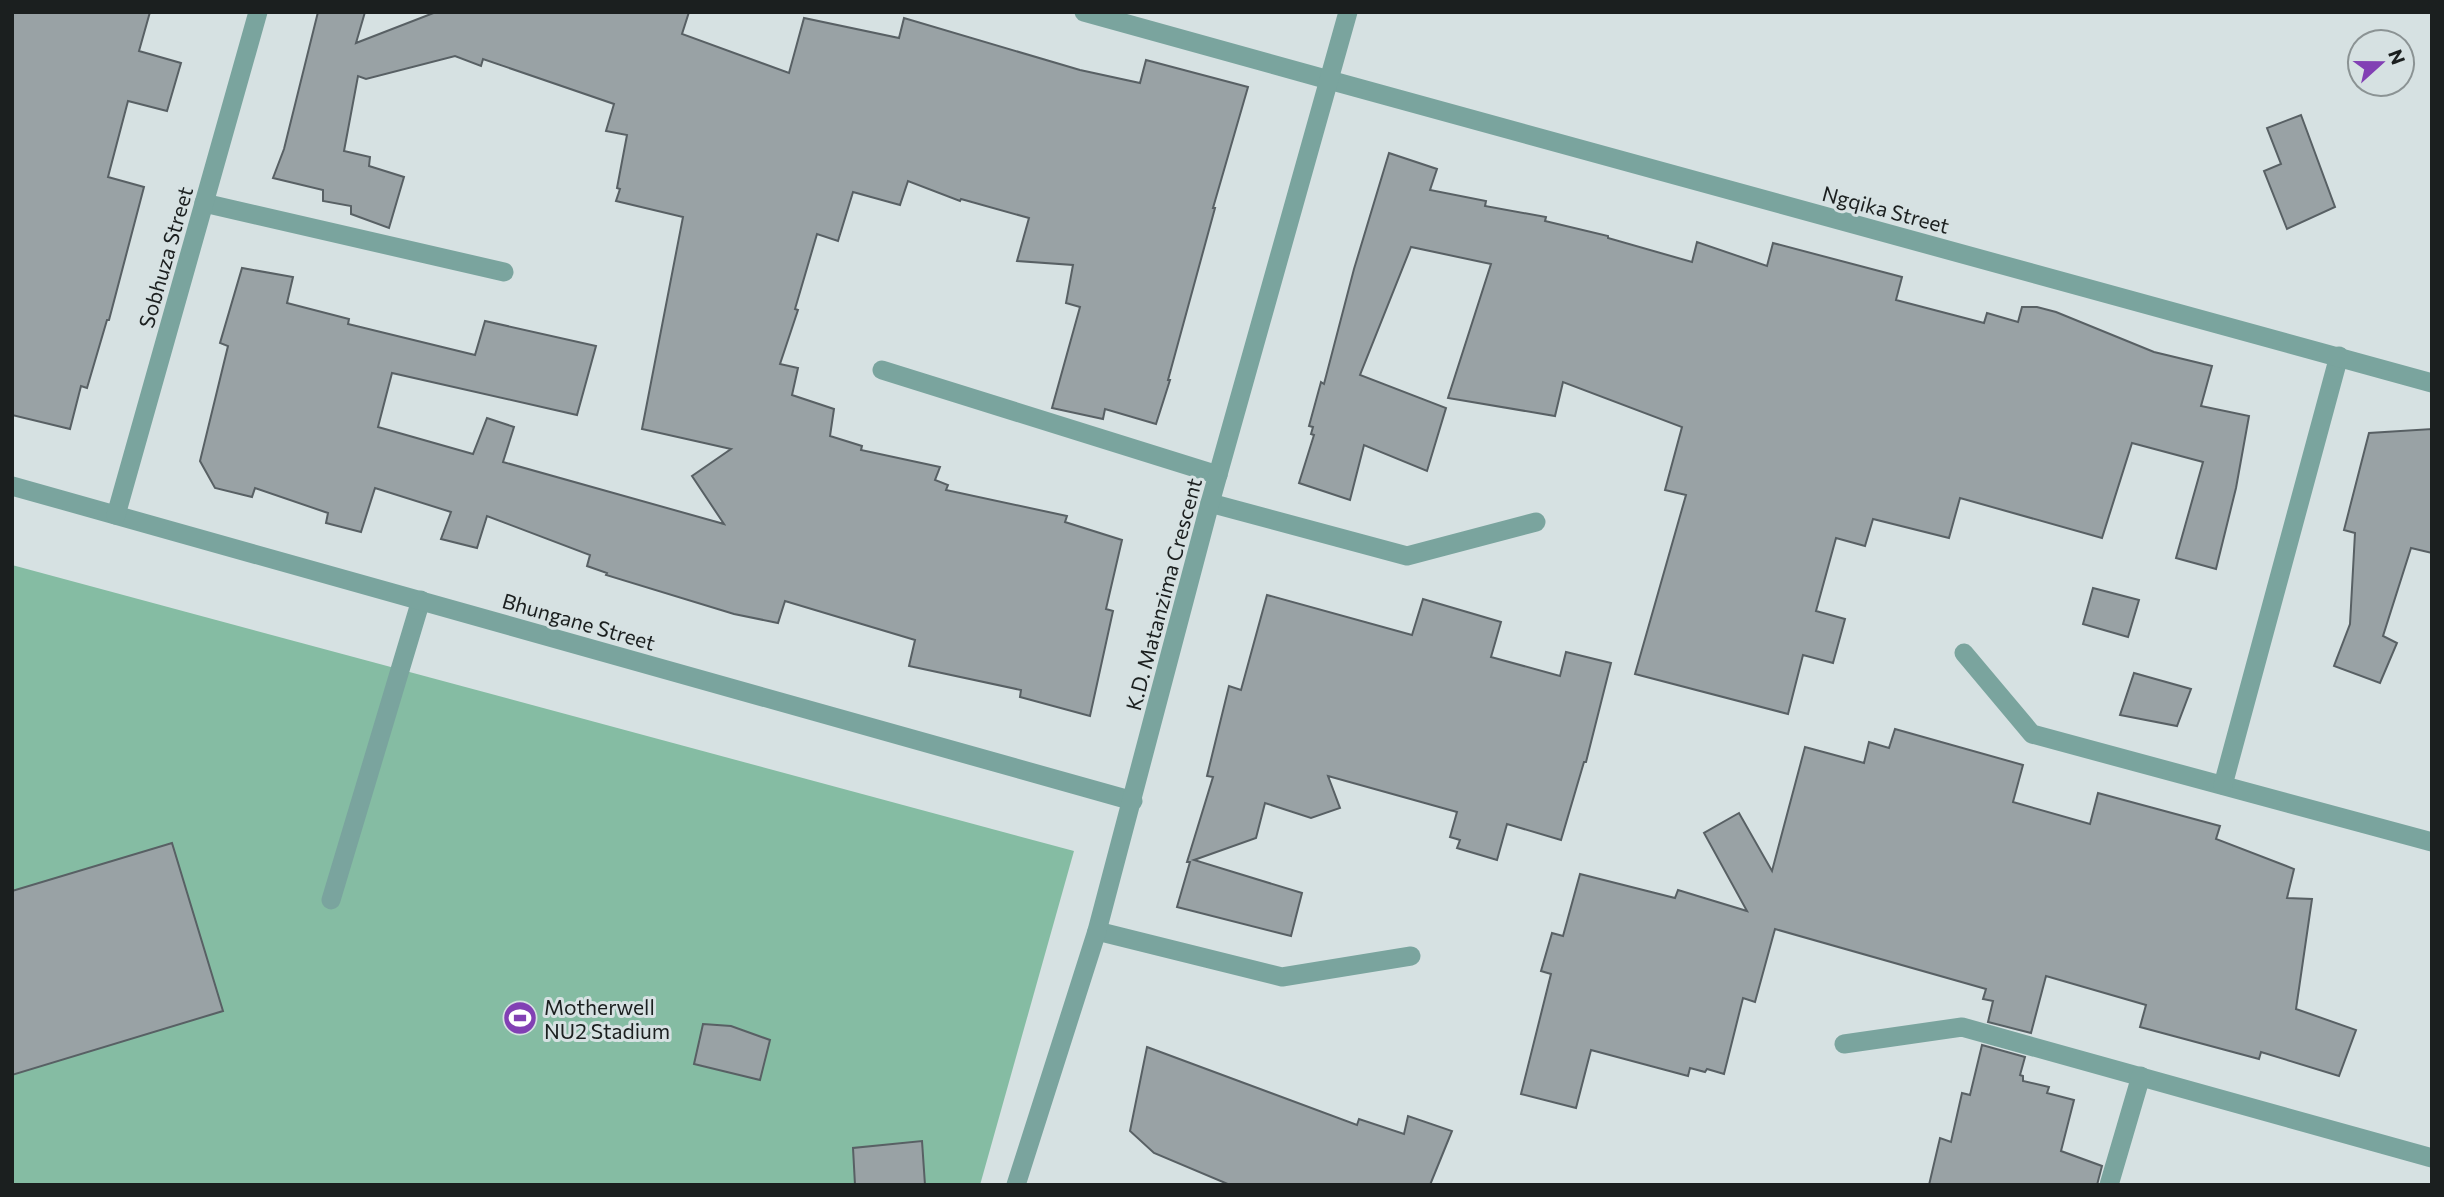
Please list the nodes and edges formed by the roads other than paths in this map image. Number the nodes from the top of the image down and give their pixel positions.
1 (258, 12) edge
2 (1084, 12) edge
3 (1348, 12) edge
4 (1329, 80) junction
5 (204, 203) junction
6 (504, 272) dead end
7 (2339, 356) junction
8 (882, 370) dead end
9 (2432, 383) edge
10 (1218, 475) junction
11 (12, 486) edge
12 (1210, 503) junction
13 (116, 514) junction
14 (1536, 522) dead end
15 (421, 600) junction
16 (1964, 653) dead end
17 (2223, 785) junction
18 (1133, 801) junction
19 (2432, 842) edge
20 (331, 900) dead end
21 (1097, 931) junction
22 (1411, 956) dead end
23 (1844, 1044) dead end
24 (2141, 1076) junction
25 (2432, 1158) edge
26 (1016, 1185) edge
27 (2109, 1185) edge

1 - 5 street, Sobhuza Street
2 - 4 street, Ngqika Street
3 - 4 street, K.D. Matanzima Crescent
4 - 7 street, Ngqika Street
4 - 10 street, K.D. Matanzima Crescent
5 - 6 street
5 - 13 street, Sobhuza Street
7 - 9 street, Ngqika Street
7 - 17 street
8 - 10 street
10 - 12 street, K.D. Matanzima Crescent
11 - 13 street, Bhungane Street
12 - 14 street
12 - 18 street, K.D. Matanzima Crescent
13 - 15 street, Bhungane Street
15 - 18 street, Bhungane Street
15 - 20 street
16 - 17 street
17 - 19 street
18 - 21 street, K.D. Matanzima Crescent
21 - 22 street
21 - 26 street, K.D. Matanzima Crescent
23 - 24 street
24 - 25 street
24 - 27 street

